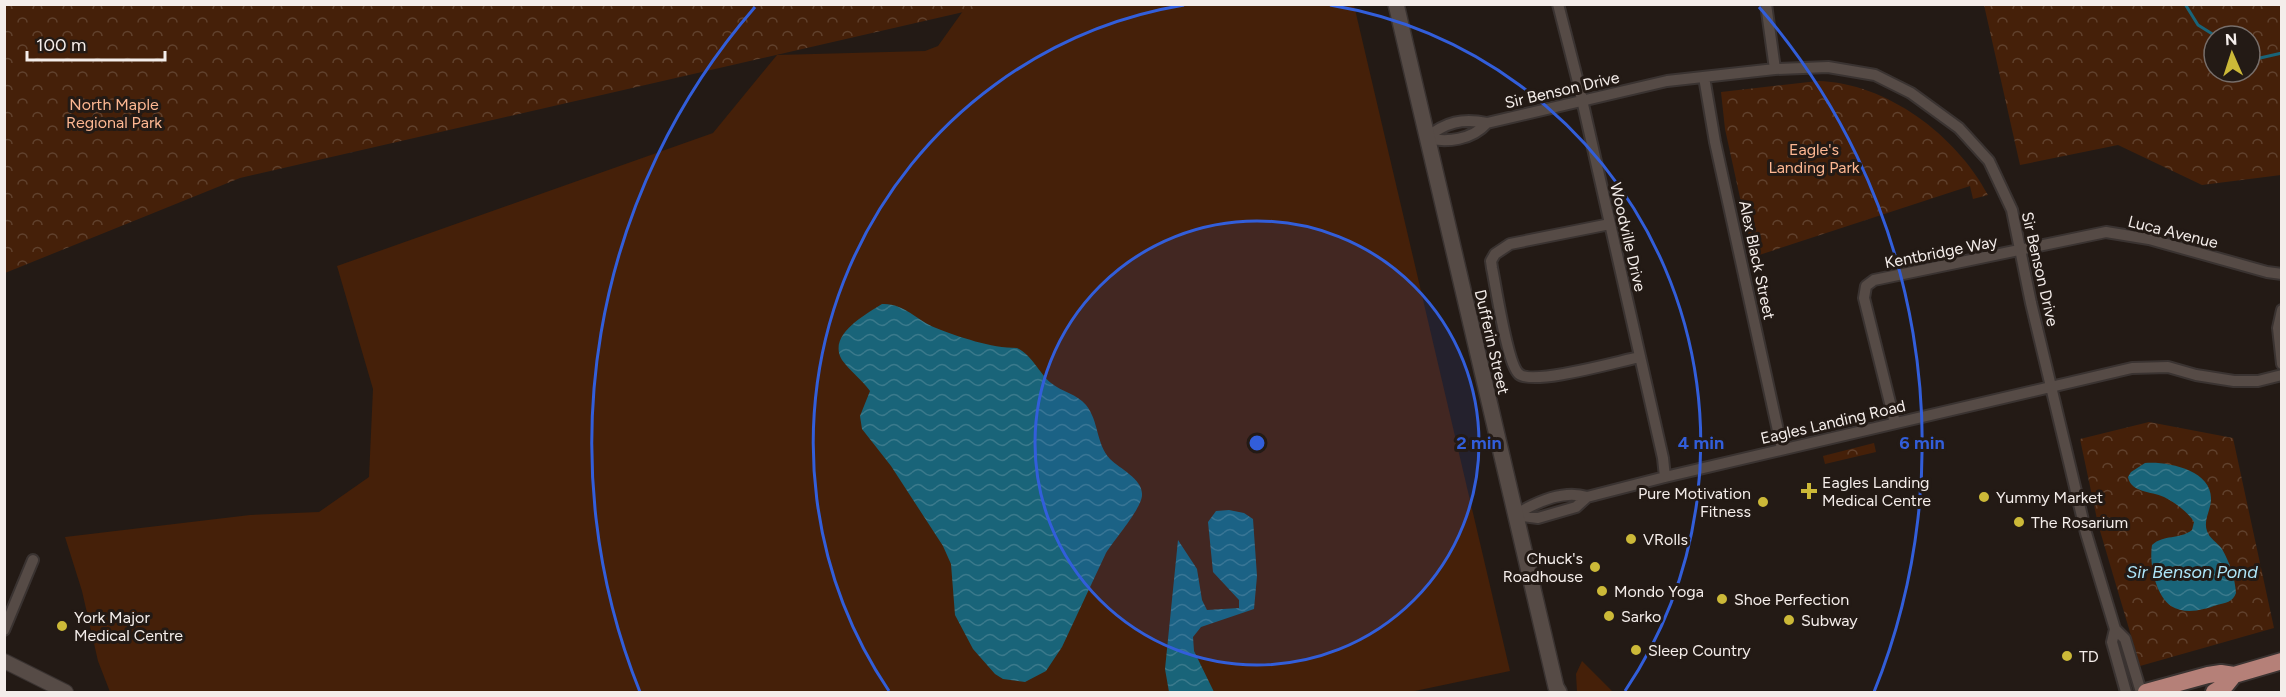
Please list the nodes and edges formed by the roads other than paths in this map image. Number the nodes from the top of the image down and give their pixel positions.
1 (1396, 4) edge
2 (1557, 4) edge
3 (1766, 4) edge
4 (1775, 69) junction
5 (1704, 77) junction
6 (1582, 102) junction
7 (1487, 123) junction
8 (1425, 138) junction
9 (1610, 224) junction
10 (2020, 250) junction
11 (2282, 274) edge
12 (2282, 310) edge
13 (1640, 357) junction
14 (2282, 364) edge
15 (2282, 375) edge
16 (2052, 387) junction
17 (1895, 423) junction
18 (1782, 449) junction
19 (1665, 477) junction
20 (1515, 515) junction
21 (33, 560) dead end
22 (2115, 629) junction
23 (4, 630) edge
24 (4, 661) edge
25 (2282, 662) edge
26 (2234, 675) junction
27 (1557, 691) edge
28 (66, 693) edge
29 (2126, 693) edge
30 (2140, 693) edge
31 (2146, 693) edge
32 (2214, 693) edge

1 - 8 main road, Dufferin Street
2 - 6 street, Woodville Drive
3 - 4 street
4 - 5 street, Sir Benson Drive
4 - 10 street, Sir Benson Drive
5 - 6 street, Sir Benson Drive
5 - 18 street, Alex Black Street
6 - 7 street, Sir Benson Drive
6 - 9 street, Woodville Drive
7 - 8 street, Sir Benson Drive
7 - 8 street, Sir Benson Drive
8 - 20 main road, Dufferin Street
9 - 13 street, Woodville Drive
9 - 13 street
10 - 11 street, Luca Avenue
10 - 16 street, Sir Benson Drive
10 - 17 street, Kentbridge Way
12 - 14 street
13 - 19 street, Woodville Drive
15 - 16 street, Eagles Landing Road
16 - 17 street, Eagles Landing Road
16 - 22 street, Sir Benson Drive
17 - 18 street, Eagles Landing Road
18 - 19 street, Eagles Landing Road
19 - 20 street, Eagles Landing Road
20 - 27 main road, Dufferin Street
21 - 23 street
22 - 29 street, Sir Benson Drive
22 - 30 street, Sir Benson Drive
24 - 28 street
25 - 26 main road
26 - 31 main road
26 - 32 main road

